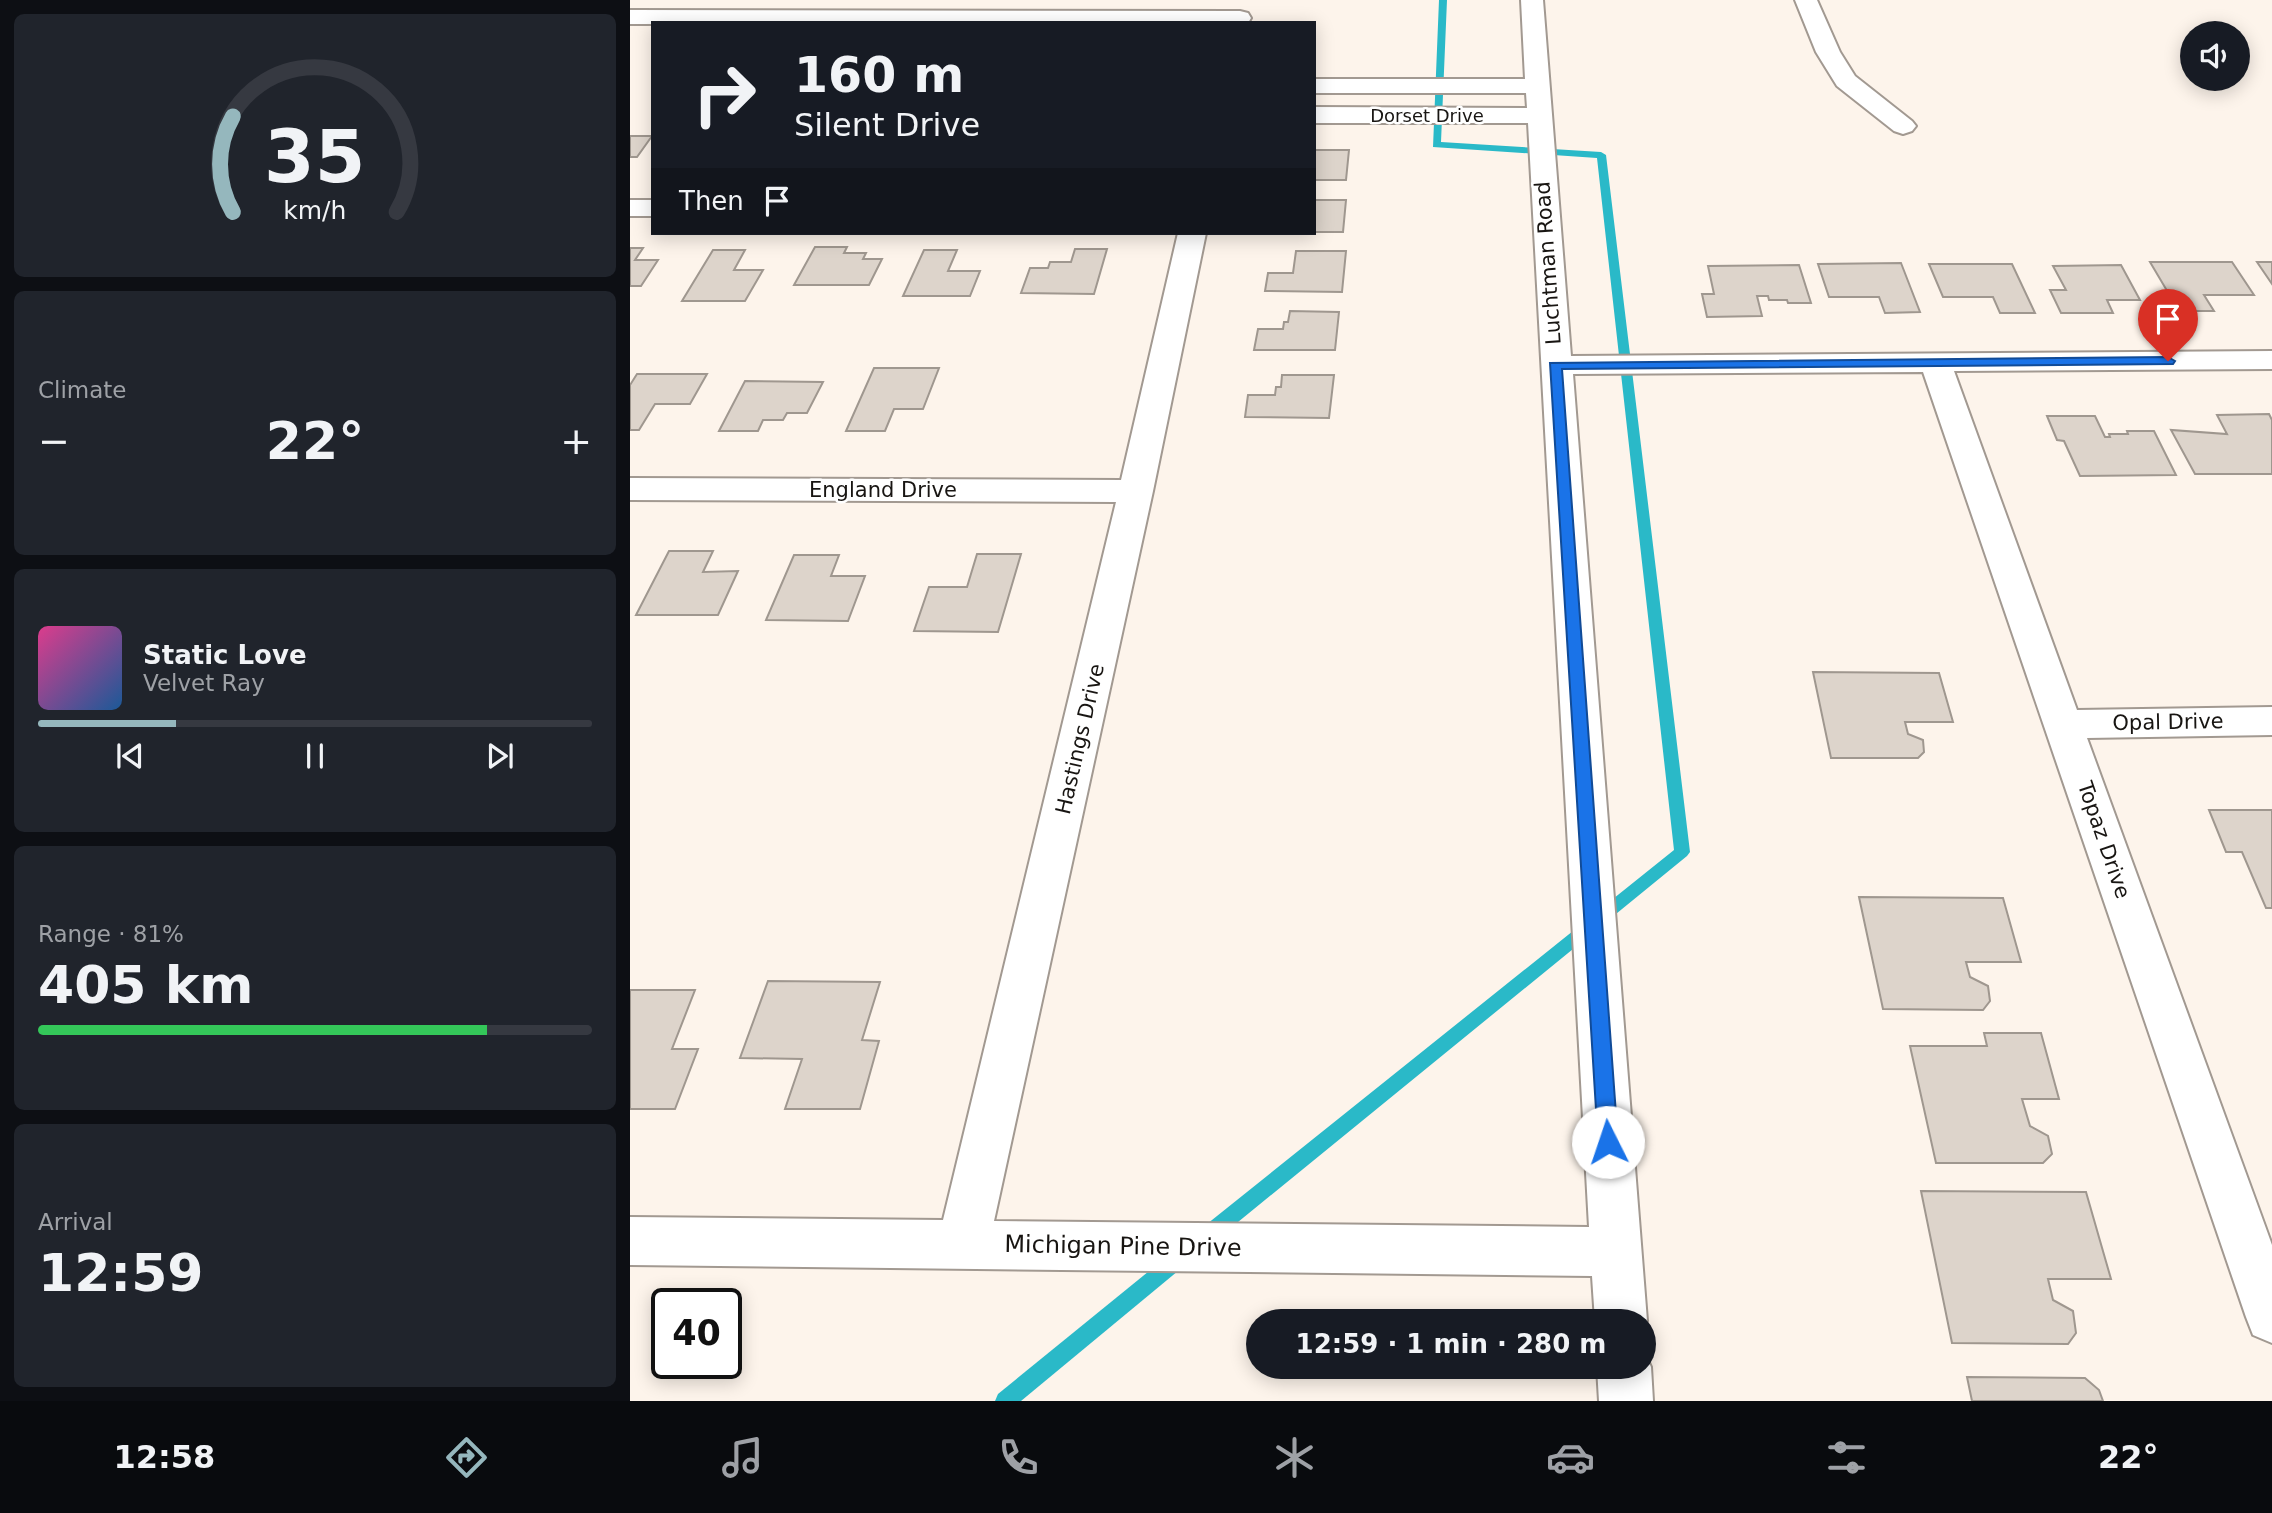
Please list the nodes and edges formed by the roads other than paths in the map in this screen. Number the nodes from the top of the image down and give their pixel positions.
1 (1532, 0) edge
2 (1807, 0) edge
3 (1241, 14) edge
4 (630, 17) edge
5 (1316, 86) edge
6 (1539, 101) junction
7 (1316, 115) edge
8 (1903, 126) dead end
9 (630, 208) edge
10 (651, 208) edge
11 (1192, 235) edge
12 (2272, 360) edge
13 (1936, 363) junction
14 (1555, 365) junction
15 (630, 489) edge
16 (1136, 491) junction
17 (2272, 721) edge
18 (2063, 724) junction
19 (630, 1241) edge
20 (963, 1245) junction
21 (1616, 1252) junction
22 (1620, 1309) edge
23 (2272, 1317) edge
24 (1625, 1379) edge
25 (1626, 1401) edge

1 - 6 street, Luchtman Road
2 - 8 street
3 - 4 street
5 - 6 street, Dorset Drive
6 - 7 street, Dorset Drive
6 - 14 street, Luchtman Road
9 - 10 street
11 - 16 street, Hastings Drive
12 - 13 street
13 - 14 street
13 - 18 street, Topaz Drive
14 - 21 street, Luchtman Road
15 - 16 street, England Drive
16 - 20 street, Hastings Drive
17 - 18 street, Opal Drive
18 - 23 street, Topaz Drive
19 - 20 street, Michigan Pine Drive
20 - 21 street, Michigan Pine Drive
21 - 22 street, Luchtman Road
24 - 25 street

